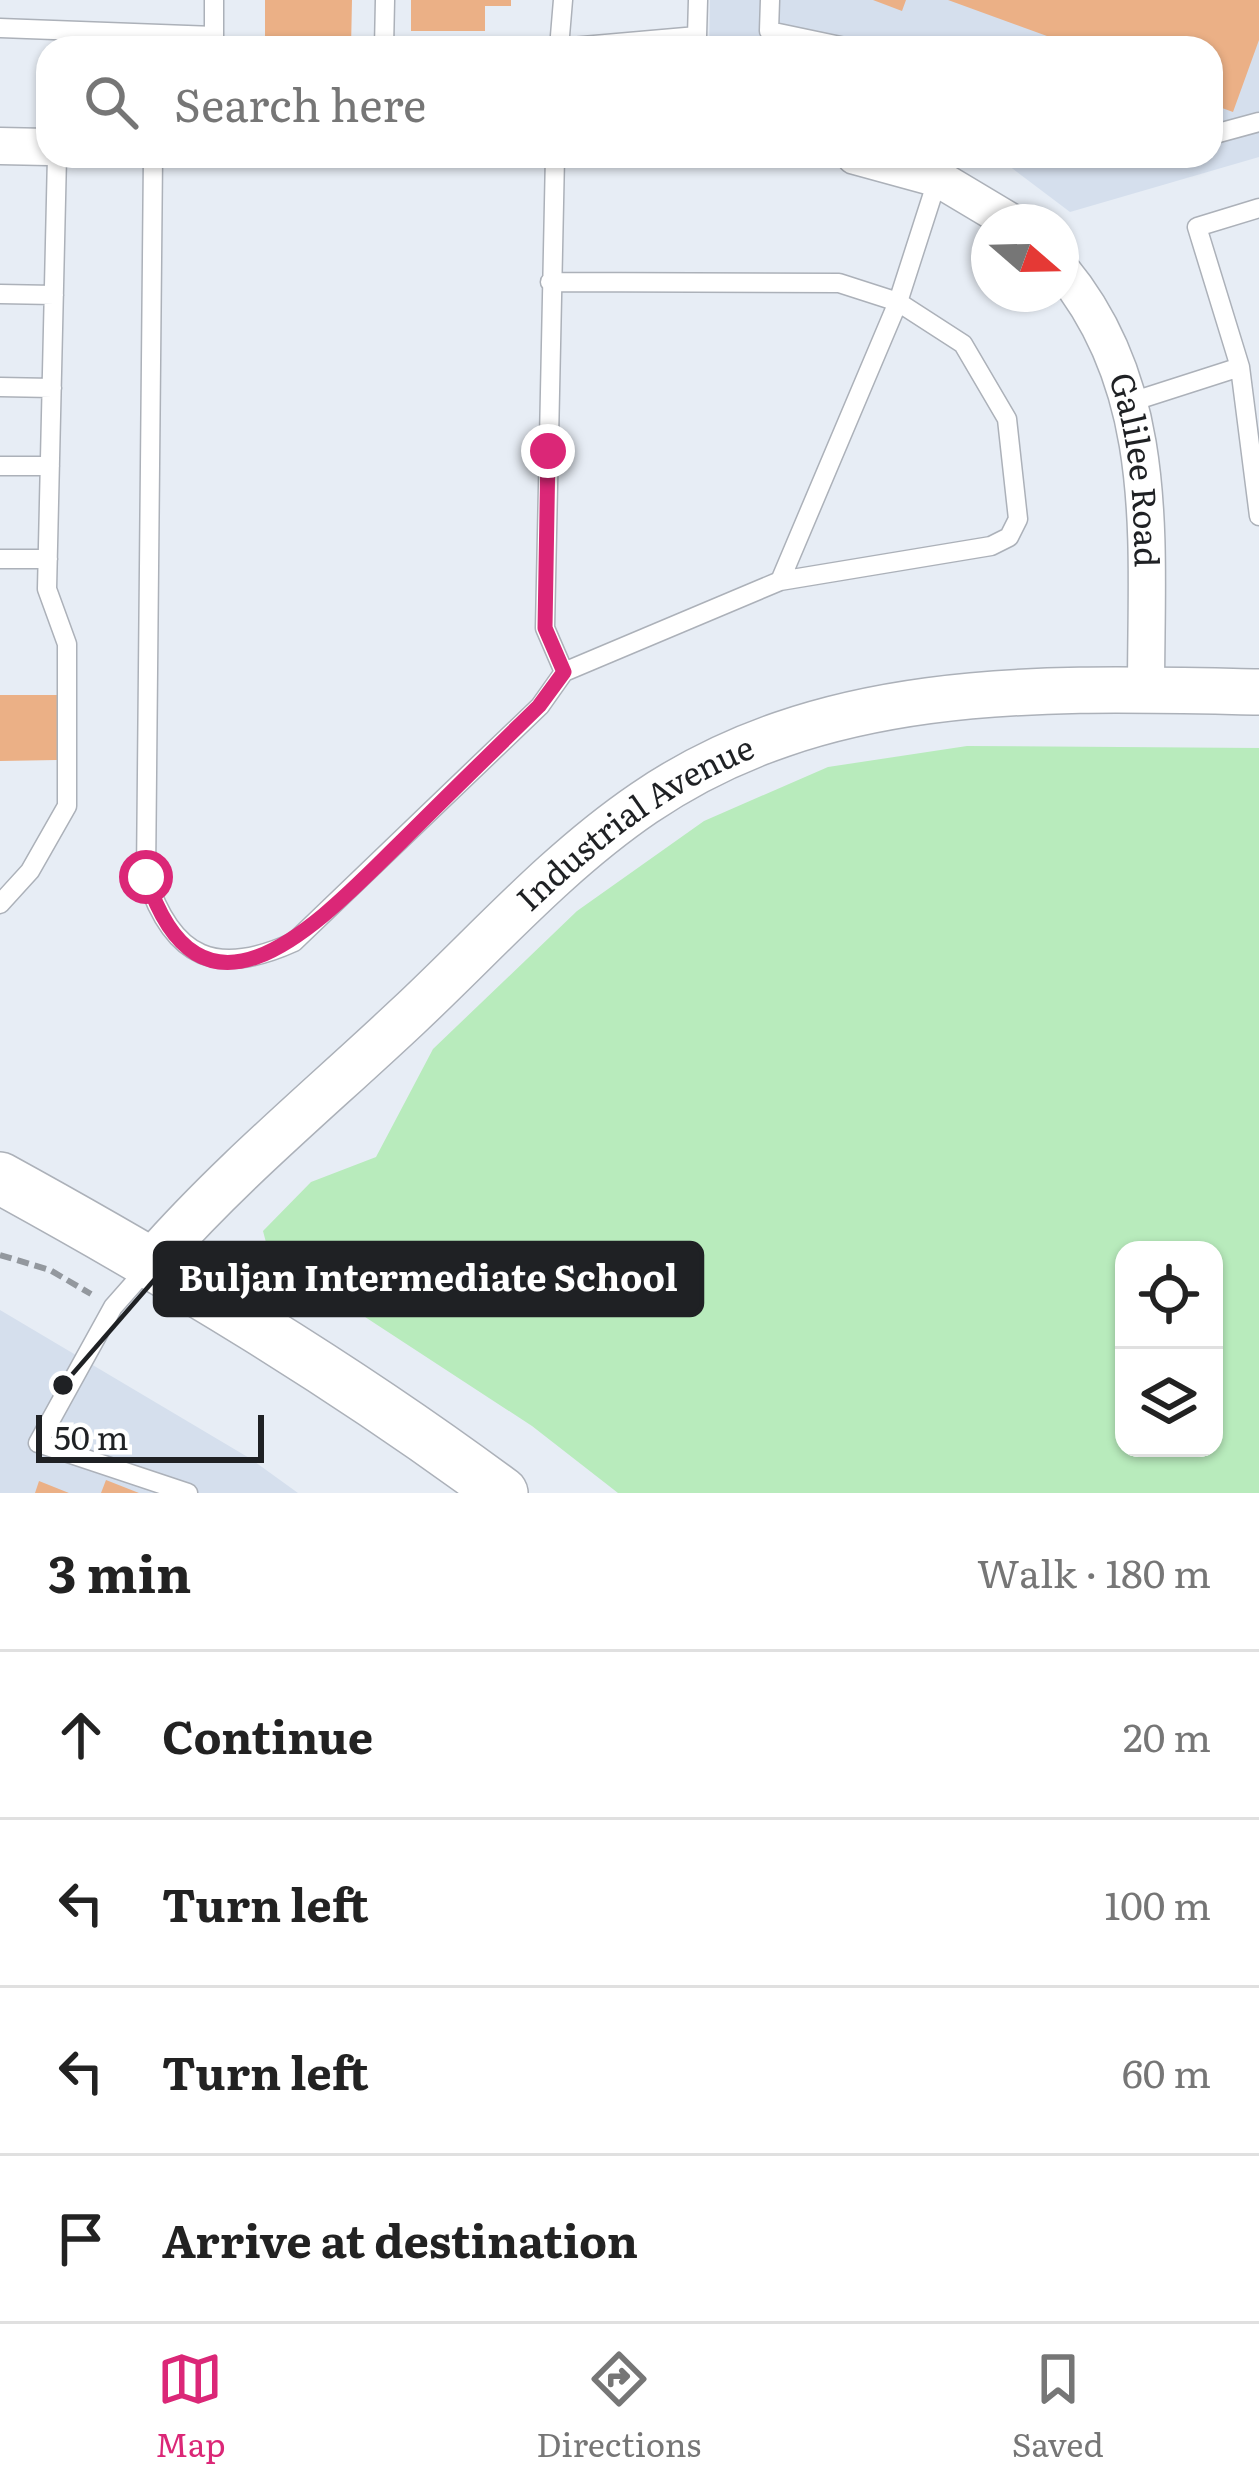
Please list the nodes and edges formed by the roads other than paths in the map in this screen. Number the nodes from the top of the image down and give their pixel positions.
1 (214, 0) edge
2 (385, 0) edge
3 (563, 0) edge
4 (698, 0) edge
5 (770, 0) edge
6 (0, 28) edge
7 (122, 36) edge
8 (214, 36) edge
9 (384, 36) edge
10 (561, 36) edge
11 (697, 36) edge
12 (794, 36) edge
13 (1259, 122) edge
14 (1223, 132) edge
15 (0, 146) edge
16 (36, 147) edge
17 (58, 168) edge
18 (153, 168) edge
19 (555, 168) edge
20 (942, 168) edge
21 (943, 168) edge
22 (988, 204) edge
23 (1259, 208) edge
24 (550, 282) junction
25 (1079, 290) edge
26 (0, 294) edge
27 (54, 295) junction
28 (898, 302) junction
29 (1240, 367) junction
30 (0, 387) edge
31 (52, 388) junction
32 (1131, 402) junction
33 (0, 466) edge
34 (50, 466) junction
35 (1259, 516) edge
36 (0, 559) edge
37 (48, 560) junction
38 (780, 581) junction
39 (564, 672) junction
40 (1146, 690) junction
41 (1259, 692) edge
42 (0, 904) edge
43 (0, 1178) edge
44 (153, 1262) junction
45 (188, 1493) edge
46 (502, 1493) edge

1 - 8 lane
2 - 9 lane
3 - 10 lane
4 - 11 lane
5 - 12 lane
6 - 7 lane
13 - 14 lane
15 - 16 street
17 - 27 lane
18 - 39 lane
19 - 24 lane
20 - 28 lane
21 - 22 street
23 - 29 lane
24 - 28 lane
24 - 39 lane
25 - 32 street, Galilee Road
26 - 27 lane
27 - 31 lane
28 - 38 lane
28 - 38 lane
29 - 32 lane
29 - 35 lane
30 - 31 lane
31 - 34 lane
32 - 40 street, Galilee Road
33 - 34 lane
34 - 37 lane
36 - 37 lane
37 - 42 lane
38 - 39 lane
40 - 41 street, Industrial Avenue
40 - 44 street, Industrial Avenue
43 - 44 main road
44 - 45 lane
44 - 46 main road

